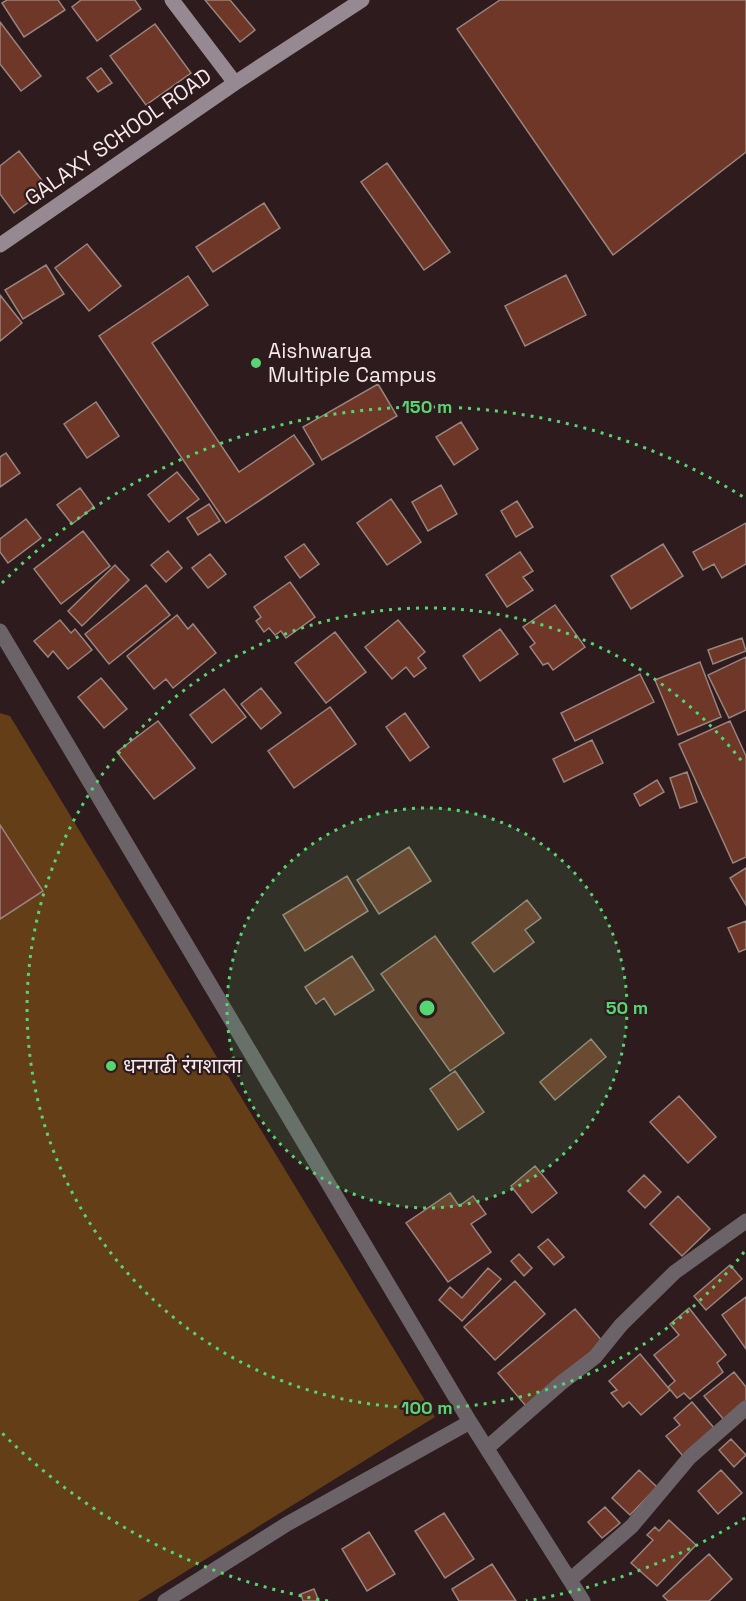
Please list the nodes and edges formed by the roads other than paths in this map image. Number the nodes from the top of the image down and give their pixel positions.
1 (172, 0) edge
2 (362, 0) edge
3 (235, 83) junction
4 (0, 245) edge
5 (2, 638) edge
6 (746, 1221) edge
7 (746, 1408) edge
8 (470, 1422) junction
9 (487, 1448) junction
10 (570, 1580) junction
11 (165, 1601) edge
12 (583, 1601) edge

1 - 3 street, GALAXY SCHOOL ROAD
2 - 3 street
3 - 4 street, GALAXY SCHOOL ROAD
5 - 8 street
6 - 9 street
7 - 10 street
8 - 9 street
8 - 11 street
9 - 10 street
10 - 12 street

